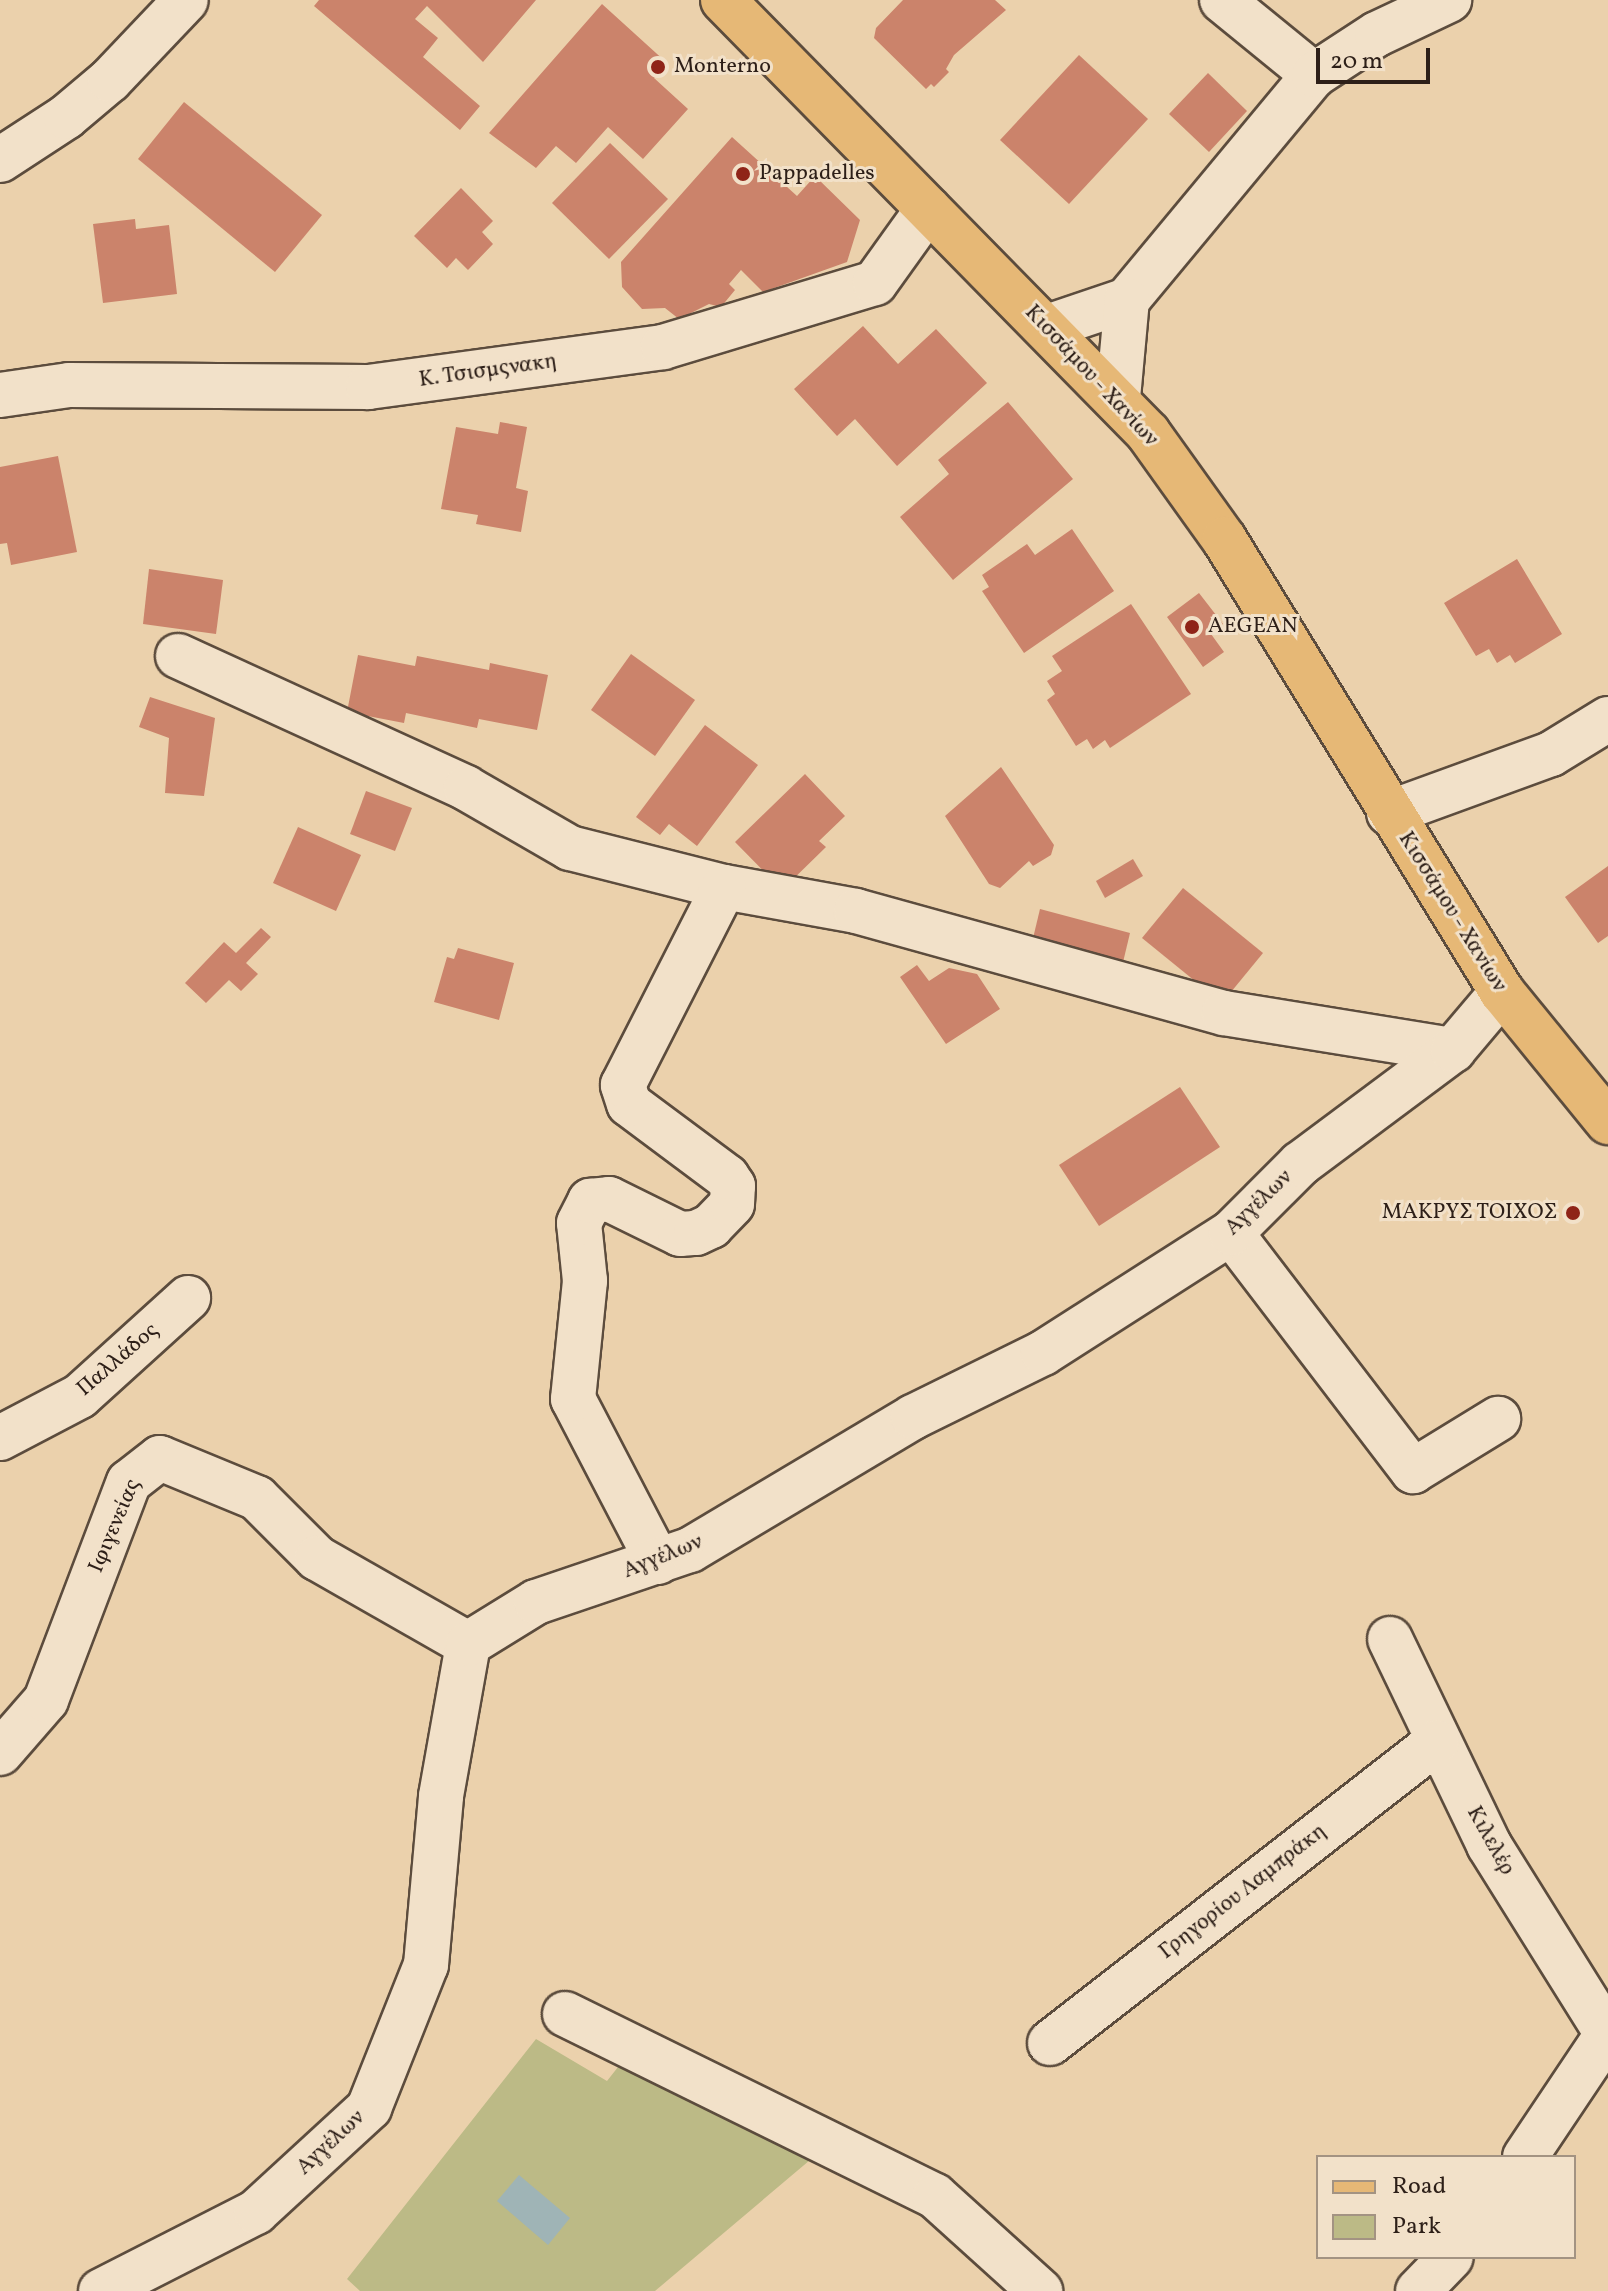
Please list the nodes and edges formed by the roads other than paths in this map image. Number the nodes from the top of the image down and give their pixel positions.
1 (186, 0) edge
2 (723, 0) edge
3 (1222, 0) edge
4 (1385, 0) edge
5 (1438, 4) edge
6 (1314, 75) junction
7 (0, 160) edge
8 (928, 209) junction
9 (1127, 300) junction
10 (1047, 327) junction
11 (0, 395) edge
12 (1118, 398) junction
13 (178, 656) dead end
14 (1608, 719) edge
15 (1389, 813) junction
16 (724, 887) junction
17 (1502, 992) junction
18 (1453, 1050) junction
19 (1608, 1122) edge
20 (1231, 1233) junction
21 (188, 1298) dead end
22 (1498, 1419) dead end
23 (0, 1438) edge
24 (658, 1562) junction
25 (1390, 1639) dead end
26 (468, 1644) junction
27 (1437, 1742) junction
28 (0, 1753) edge
29 (565, 2014) dead end
30 (1608, 2033) edge
31 (1050, 2043) dead end
32 (1526, 2155) edge
33 (1449, 2259) edge
34 (101, 2291) edge
35 (1040, 2291) edge
36 (1418, 2291) edge

1 - 7 street
2 - 8 main road, Κισσάμου - Χανίων
3 - 6 street
4 - 5 street
5 - 6 street
6 - 9 street
8 - 10 main road, Κισσάμου - Χανίων
8 - 11 street, Κ. Τσισμςνακη
9 - 10 street
9 - 12 street
10 - 12 main road, Κισσάμου - Χανίων
12 - 15 main road, Κισσάμου - Χανίων
13 - 16 street
14 - 15 street
15 - 17 main road, Κισσάμου - Χανίων
16 - 18 street
16 - 24 street
17 - 18 street, Αγγέλων
17 - 19 main road, Κισσάμου - Χανίων
18 - 20 street, Αγγέλων
20 - 22 street
20 - 24 street, Αγγέλων
21 - 23 street, Παλλάδος
24 - 26 street, Αγγέλων
25 - 27 street, Κιλελέρ
26 - 28 street, Ιφιγενείας
26 - 34 street, Αγγέλων
27 - 30 street, Κιλελέρ
27 - 31 street, Γρηγορίου Λαμπράκη
29 - 35 street
30 - 32 street
33 - 36 street

